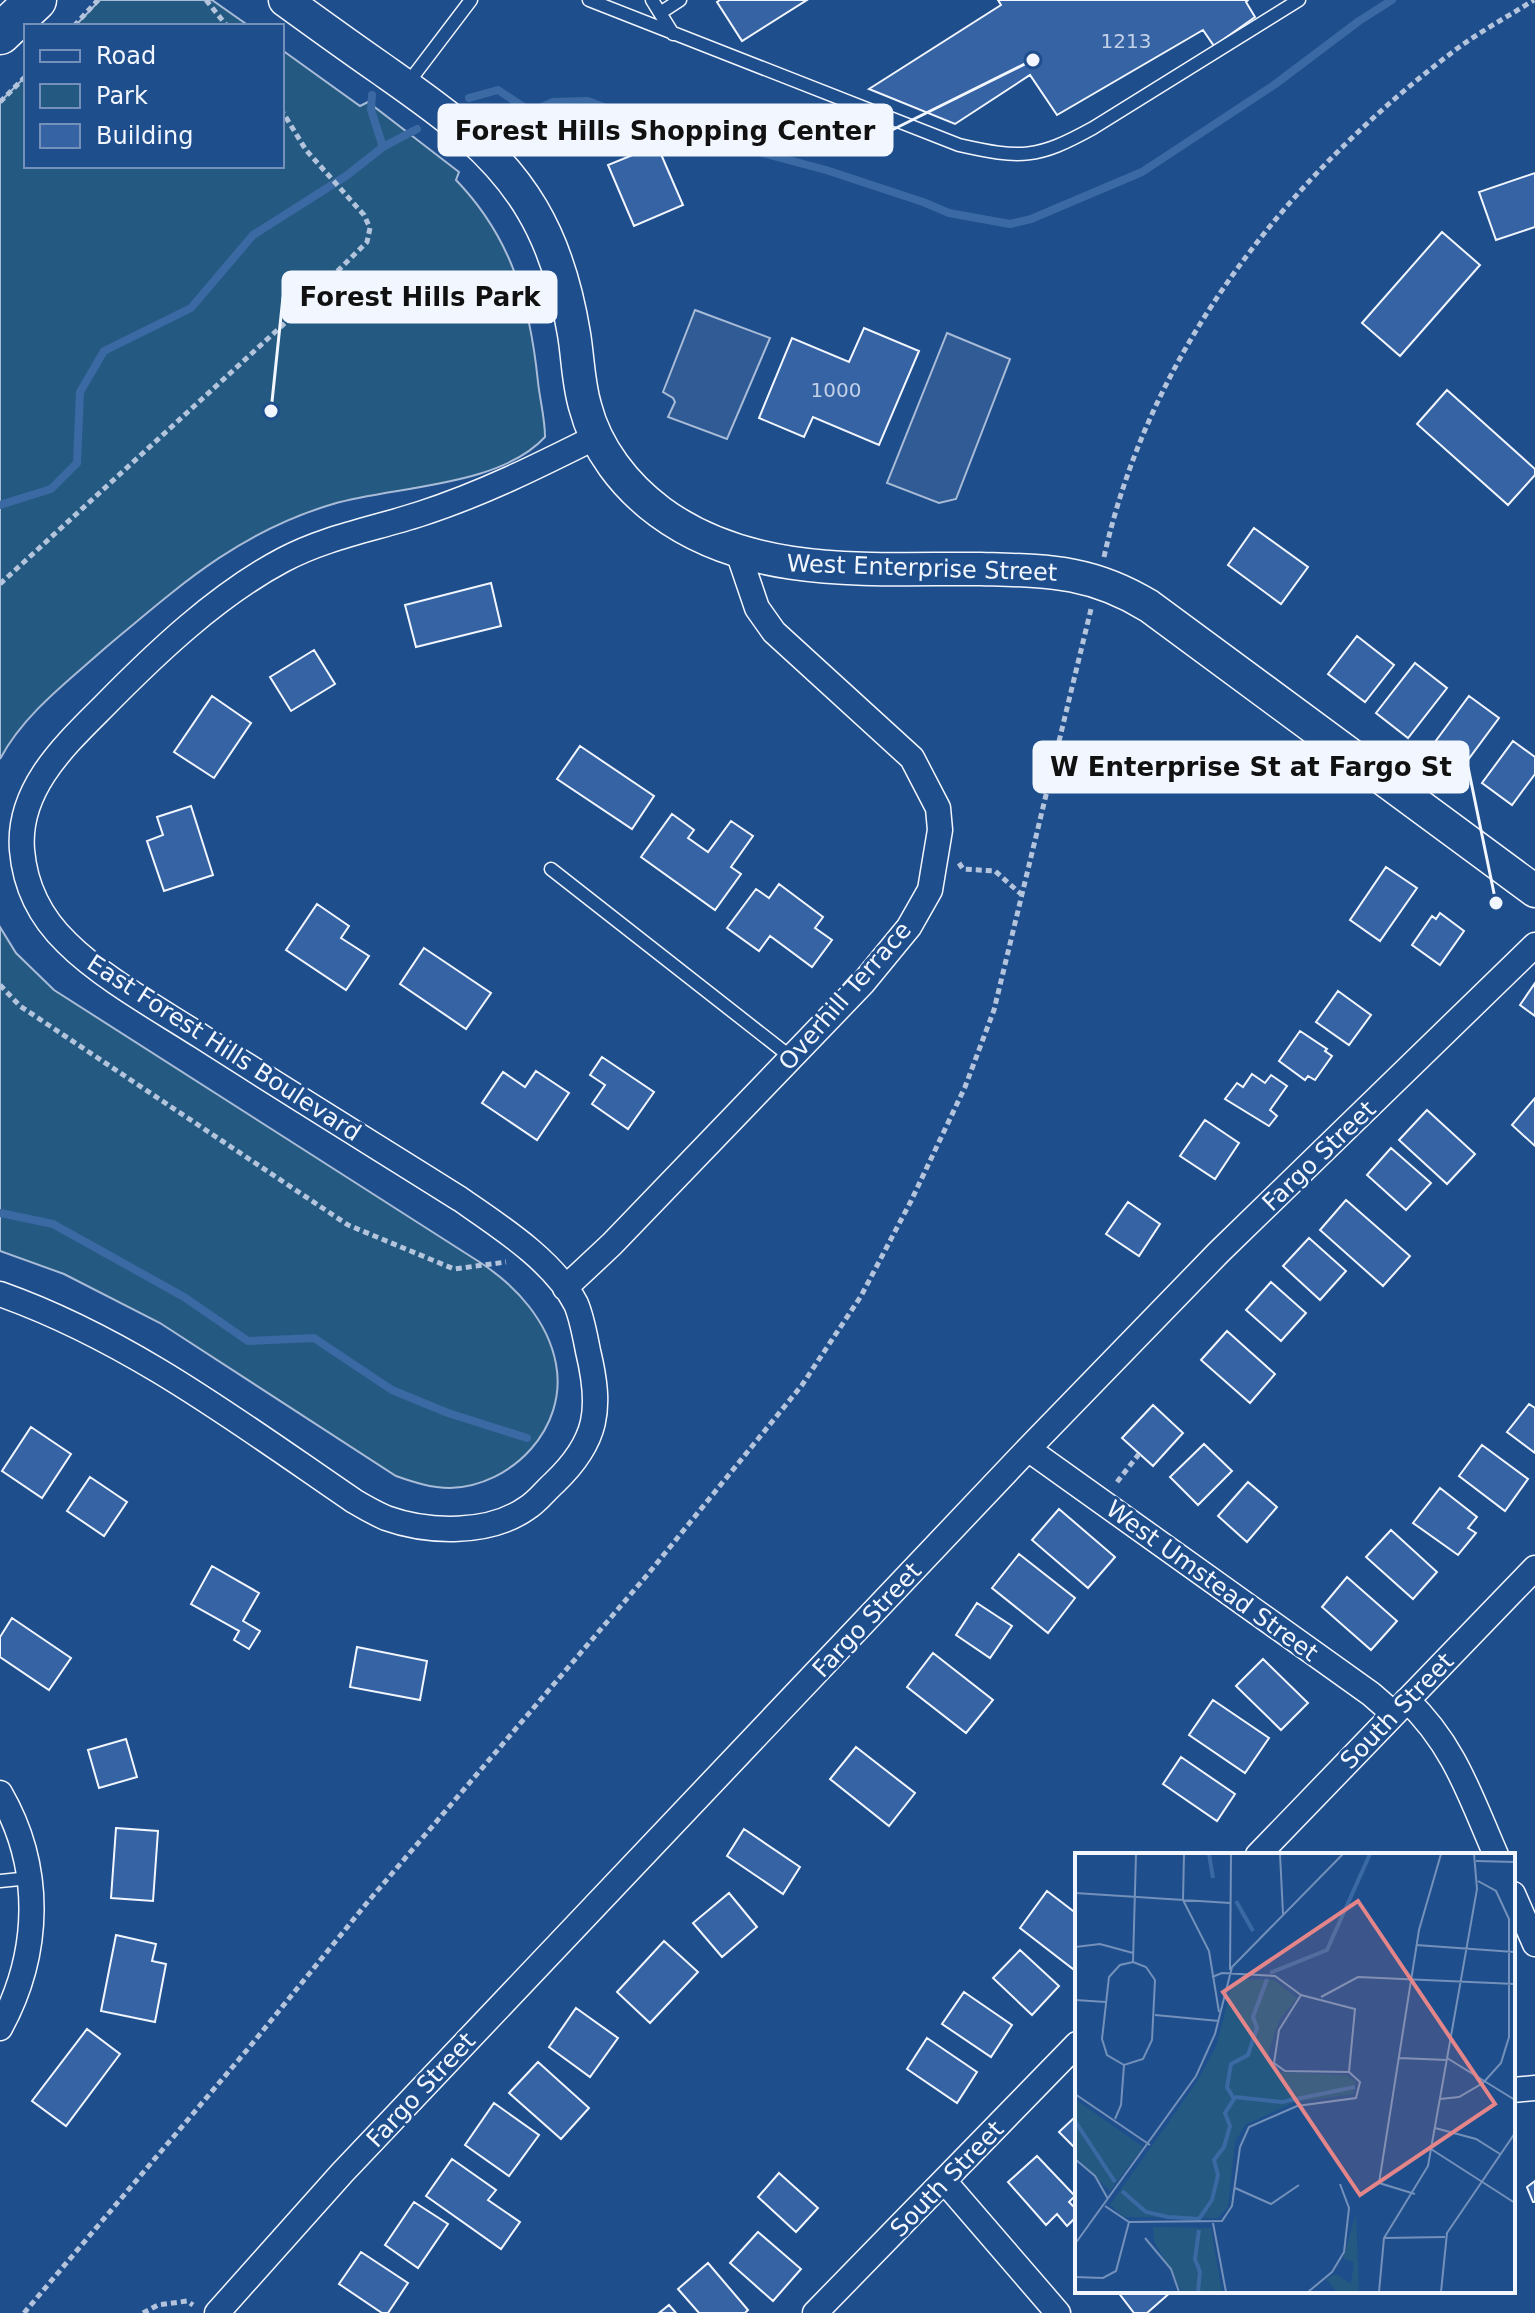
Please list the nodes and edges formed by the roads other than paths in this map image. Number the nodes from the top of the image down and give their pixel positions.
1 (36, 0) edge
2 (285, 0) edge
3 (471, 0) edge
4 (589, 0) edge
5 (652, 0) edge
6 (680, 0) edge
7 (1299, 0) edge
8 (660, 13) junction
9 (0, 34) edge
10 (673, 34) junction
11 (406, 86) junction
12 (596, 437) junction
13 (738, 552) junction
14 (551, 869) dead end
15 (1535, 891) edge
16 (1535, 945) edge
17 (792, 1058) junction
18 (565, 1288) junction
19 (0, 1294) edge
20 (1028, 1449) junction
21 (1535, 1568) edge
22 (1401, 1707) junction
23 (0, 1793) edge
24 (1260, 1853) edge
25 (1495, 1853) edge
26 (30, 1878) junction
27 (0, 1881) edge
28 (1515, 1899) edge
29 (1535, 1944) edge
30 (0, 2028) edge
31 (1075, 2046) edge
32 (1535, 2088) edge
33 (1515, 2090) edge
34 (945, 2182) junction
35 (206, 2310) edge
36 (815, 2313) edge
37 (1058, 2313) edge

1 - 9 main road
2 - 11 street
3 - 11 lane
4 - 10 lane
5 - 8 lane
6 - 8 lane
7 - 10 lane
8 - 10 lane
11 - 12 street
12 - 13 street
12 - 18 street, East Forest Hills Boulevard
13 - 15 street, West Enterprise Street
13 - 17 street, Overhill Terrace
14 - 17 lane
16 - 20 street, Fargo Street
17 - 18 street, Overhill Terrace
18 - 19 street, East Forest Hills Boulevard
20 - 22 street, West Umstead Street
20 - 35 street, Fargo Street
21 - 22 street, South Street
22 - 24 street, South Street
22 - 25 street, West Umstead Street
23 - 26 street
26 - 27 lane
26 - 30 street
28 - 29 street
31 - 34 street, South Street
32 - 33 street
34 - 36 street, South Street
34 - 37 street

